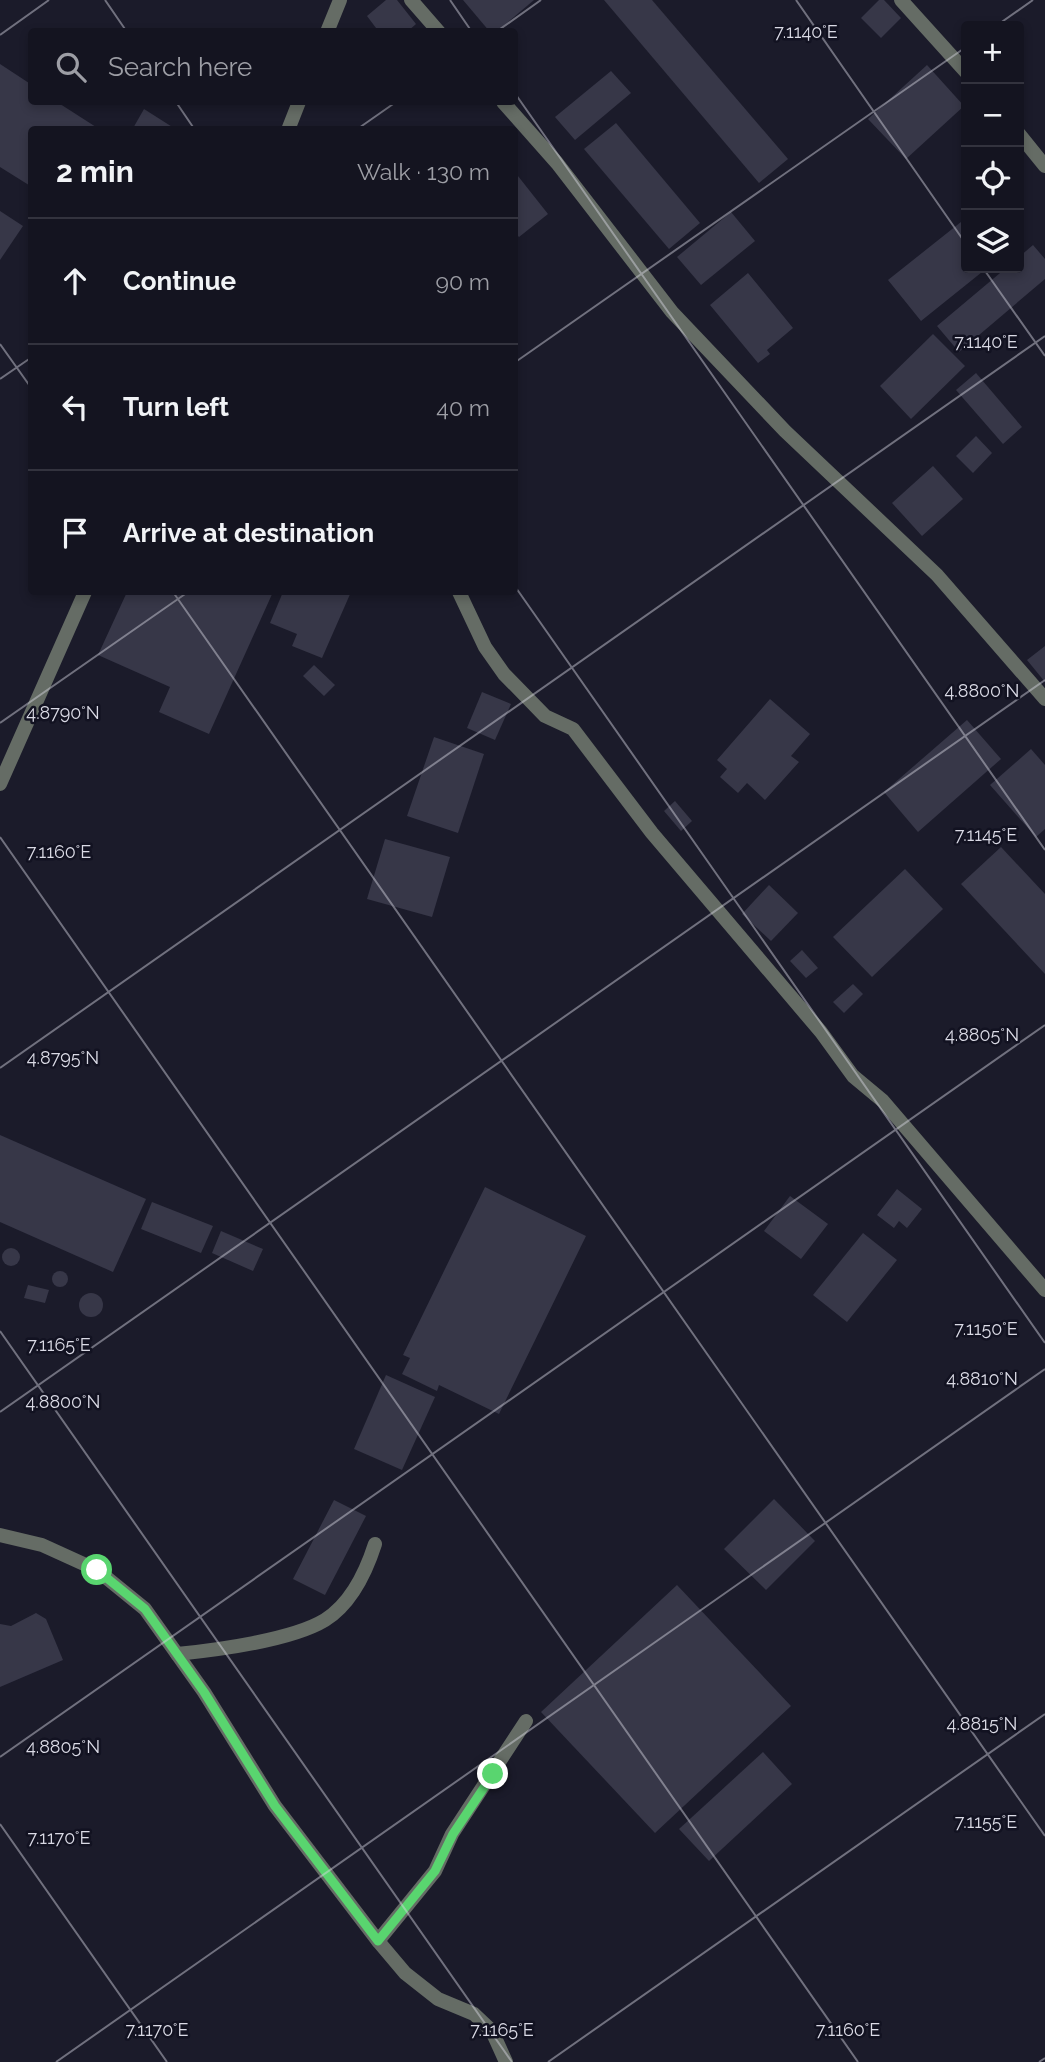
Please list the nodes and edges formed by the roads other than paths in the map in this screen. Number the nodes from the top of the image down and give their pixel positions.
1 (340, 0) edge
2 (411, 0) edge
3 (901, 0) edge
4 (329, 28) edge
5 (436, 28) edge
6 (961, 66) edge
7 (298, 105) edge
8 (506, 105) edge
9 (290, 126) edge
10 (1024, 140) edge
11 (1045, 166) edge
12 (84, 595) edge
13 (460, 595) edge
14 (1045, 699) edge
15 (0, 784) edge
16 (1045, 1290) edge
17 (0, 1535) edge
18 (375, 1544) dead end
19 (177, 1654) junction
20 (526, 1721) dead end
21 (378, 1941) junction
22 (506, 2062) edge

1 - 4 street
2 - 5 street
3 - 6 street
7 - 9 street
8 - 14 street
10 - 11 street
12 - 15 street
13 - 16 street
17 - 19 street
18 - 19 street
19 - 21 street
20 - 21 street
21 - 22 street

